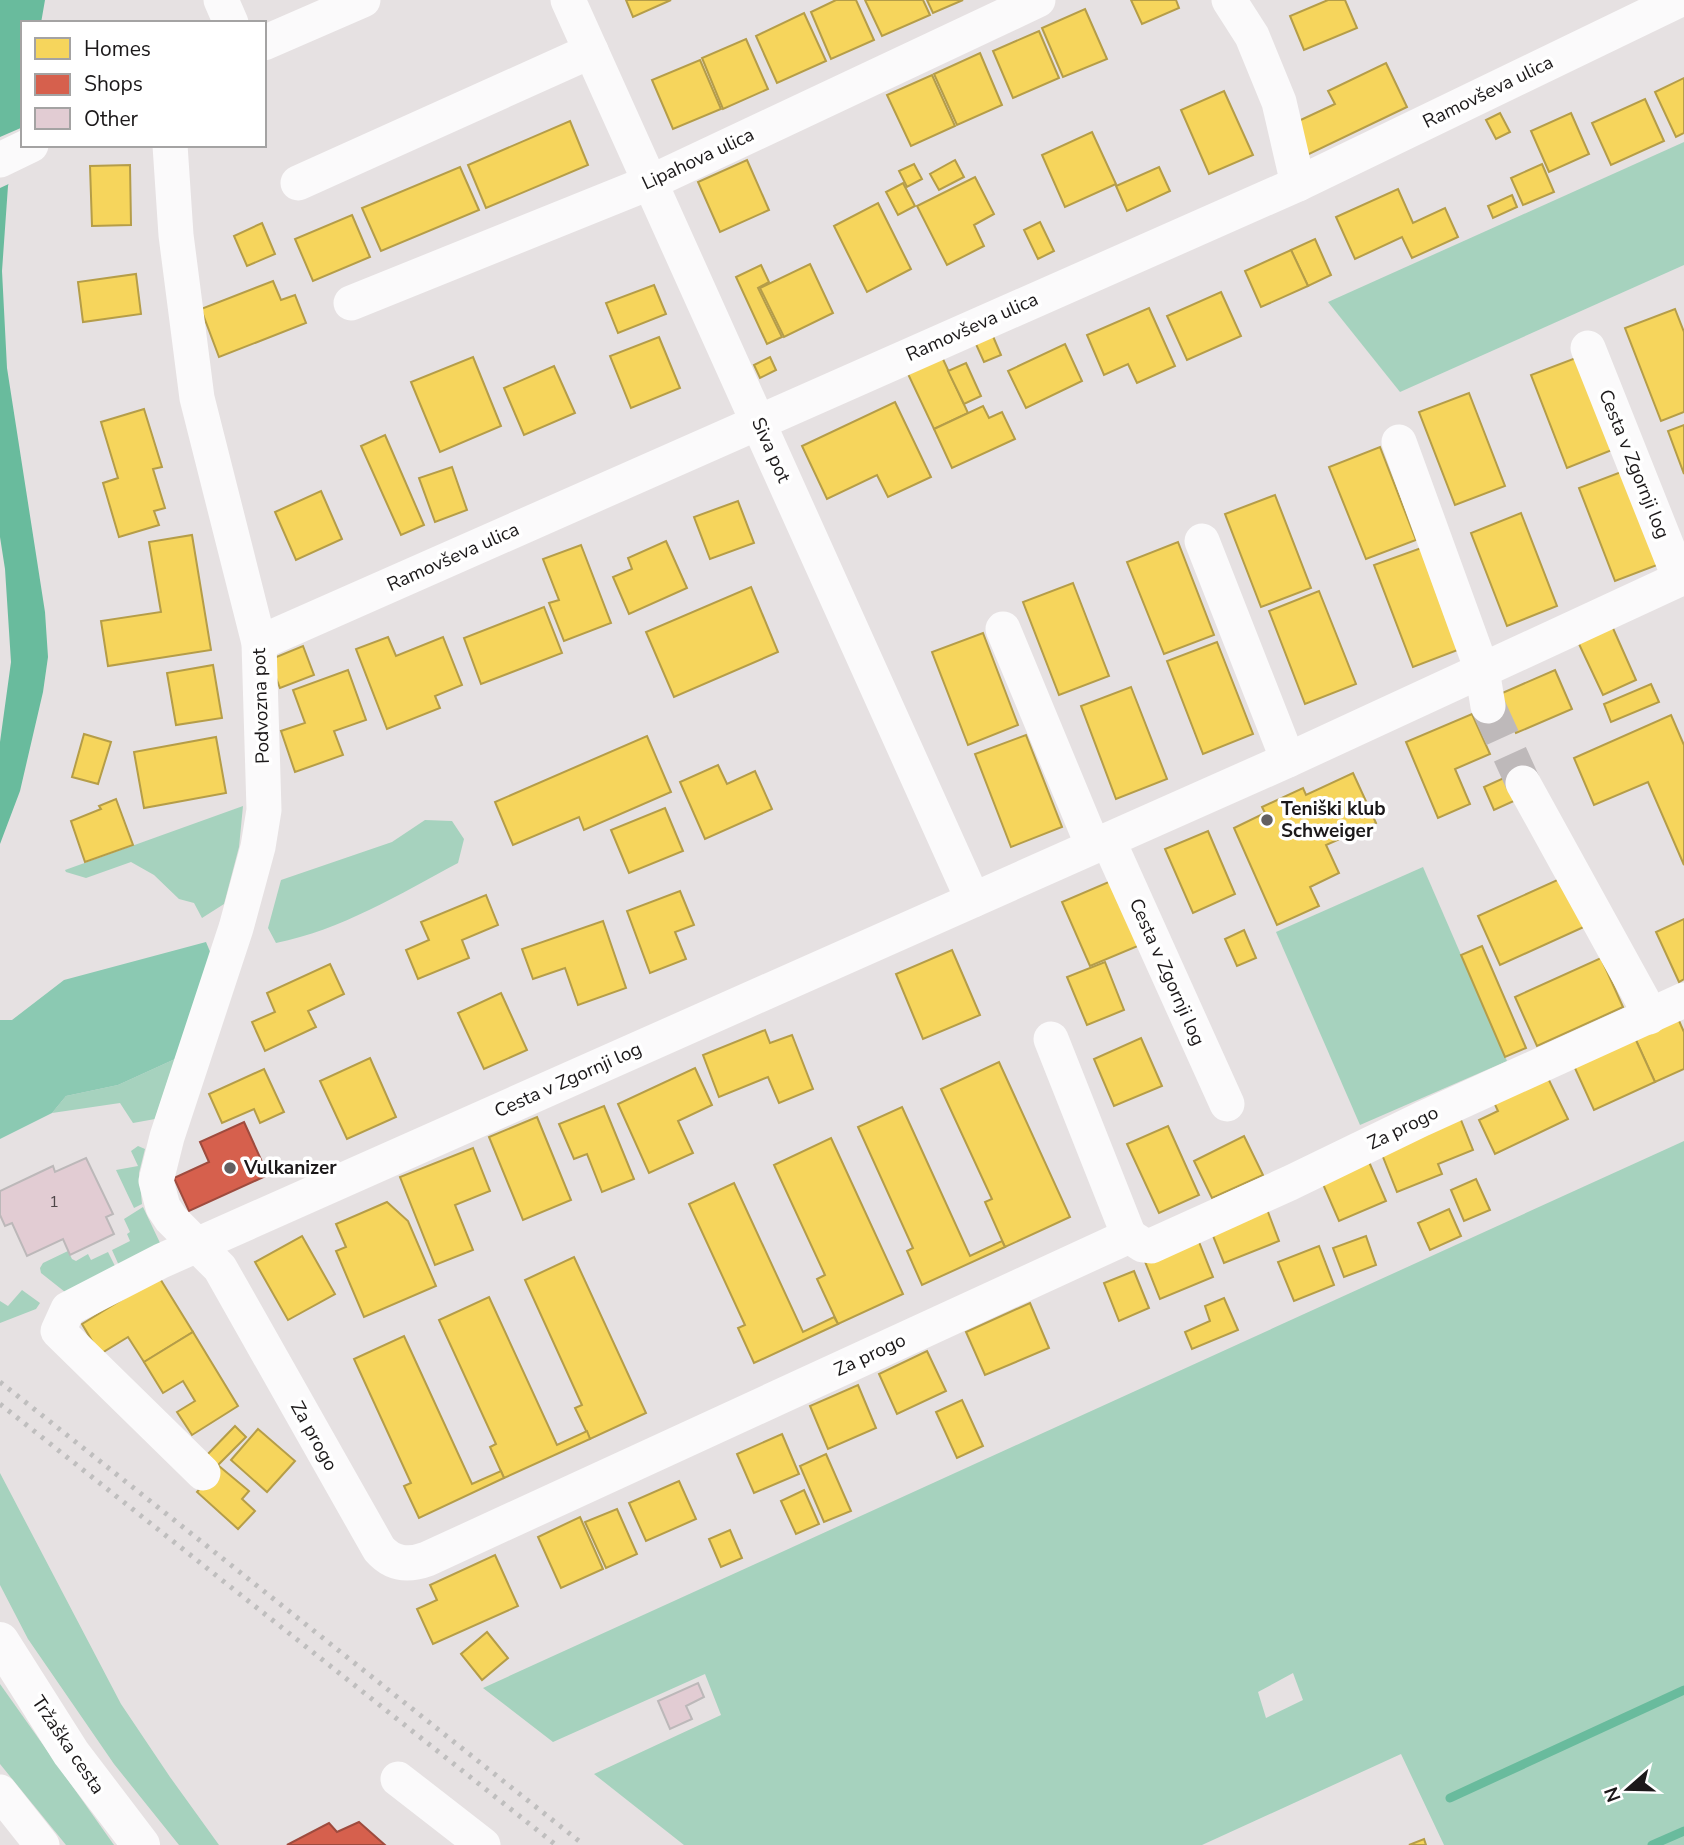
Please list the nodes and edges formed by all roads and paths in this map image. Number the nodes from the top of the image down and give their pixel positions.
1 (221, 0) edge
2 (363, 0) edge
3 (568, 0) edge
4 (1038, 0) edge
5 (1229, 0) edge
6 (1679, 0) edge
7 (230, 21) edge
8 (266, 42) edge
9 (591, 51) junction
10 (27, 147) edge
11 (170, 147) edge
12 (0, 160) edge
13 (650, 181) junction
14 (298, 183) dead end
15 (1298, 184) junction
16 (351, 303) dead end
17 (1588, 348) dead end
18 (758, 421) junction
19 (1399, 442) dead end
20 (1202, 541) dead end
21 (1682, 578) edge
22 (1003, 629) dead end
23 (260, 643) junction
24 (1482, 670) junction
25 (1488, 706) tunnel mouth
26 (1287, 760) junction
27 (1523, 783) tunnel mouth
28 (1100, 844) junction
29 (973, 900) junction
30 (1684, 1000) edge
31 (1649, 1017) junction
32 (1051, 1039) dead end
33 (1227, 1104) dead end
34 (1129, 1236) junction
35 (197, 1245) junction
36 (203, 1473) dead end
37 (0, 1642) edge
38 (398, 1779) dead end
39 (0, 1792) edge
40 (42, 1845) edge
41 (141, 1845) edge
42 (483, 1845) edge

1 - 7 street
2 - 8 street
3 - 9 street, Siva pot
4 - 13 street, Lipahova ulica
5 - 15 street
6 - 15 street, Ramovševa ulica
9 - 13 street, Siva pot
9 - 14 street
10 - 12 street
11 - 23 street, Podvozna pot
13 - 16 street, Lipahova ulica
13 - 18 street, Siva pot
15 - 18 street, Ramovševa ulica
17 - 21 street, Cesta v Zgornji log
18 - 23 street, Ramovševa ulica
18 - 29 street, Siva pot
19 - 24 street
20 - 26 street
21 - 24 street, Cesta v Zgornji log
22 - 28 street, Cesta v Zgornji log
23 - 35 street, Podvozna pot
24 - 25 street
24 - 26 street, Cesta v Zgornji log
26 - 28 street, Cesta v Zgornji log
27 - 31 street
28 - 29 street, Cesta v Zgornji log
28 - 33 street, Cesta v Zgornji log
29 - 35 street, Cesta v Zgornji log
30 - 31 street, Za progo
31 - 34 street, Za progo
32 - 34 street
34 - 35 street, Za progo
35 - 36 street, Cesta v Zgornji log
37 - 41 main road, Tržaška cesta
38 - 42 street
39 - 40 street

